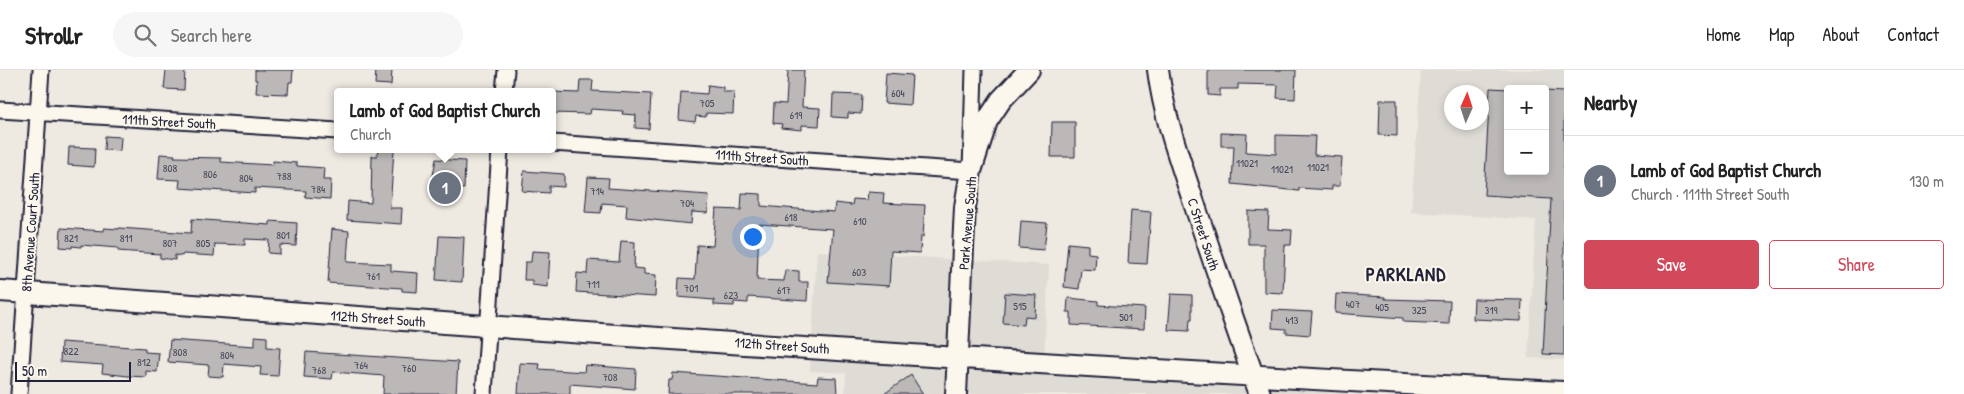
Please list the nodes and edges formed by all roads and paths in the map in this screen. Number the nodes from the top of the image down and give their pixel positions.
1 (41, 70) edge
2 (506, 70) edge
3 (974, 70) edge
4 (1029, 70) edge
5 (1158, 70) edge
6 (504, 88) edge
7 (0, 110) edge
8 (38, 113) junction
9 (334, 131) edge
10 (556, 144) edge
11 (500, 153) edge
12 (971, 171) junction
13 (0, 291) edge
14 (26, 293) junction
15 (488, 326) junction
16 (958, 356) junction
17 (1257, 385) edge
18 (1564, 392) edge
19 (19, 394) edge
20 (484, 394) edge
21 (956, 394) edge

1 - 8 street, 8th Avenue Court South
2 - 6 street
3 - 12 street
4 - 12 main road, Park Avenue South
5 - 17 main road, C Street South
7 - 8 street, 111th Street South
8 - 9 street, 111th Street South
8 - 14 street, 8th Avenue Court South
10 - 12 street, 111th Street South
11 - 15 street
12 - 16 main road, Park Avenue South
13 - 14 main road, 112th Street South
14 - 15 main road, 112th Street South
14 - 19 street, 8th Avenue Court South
15 - 16 main road, 112th Street South
15 - 20 street
16 - 17 main road, 112th Street South
16 - 21 main road, Park Avenue South
17 - 18 main road, 112th Street South

